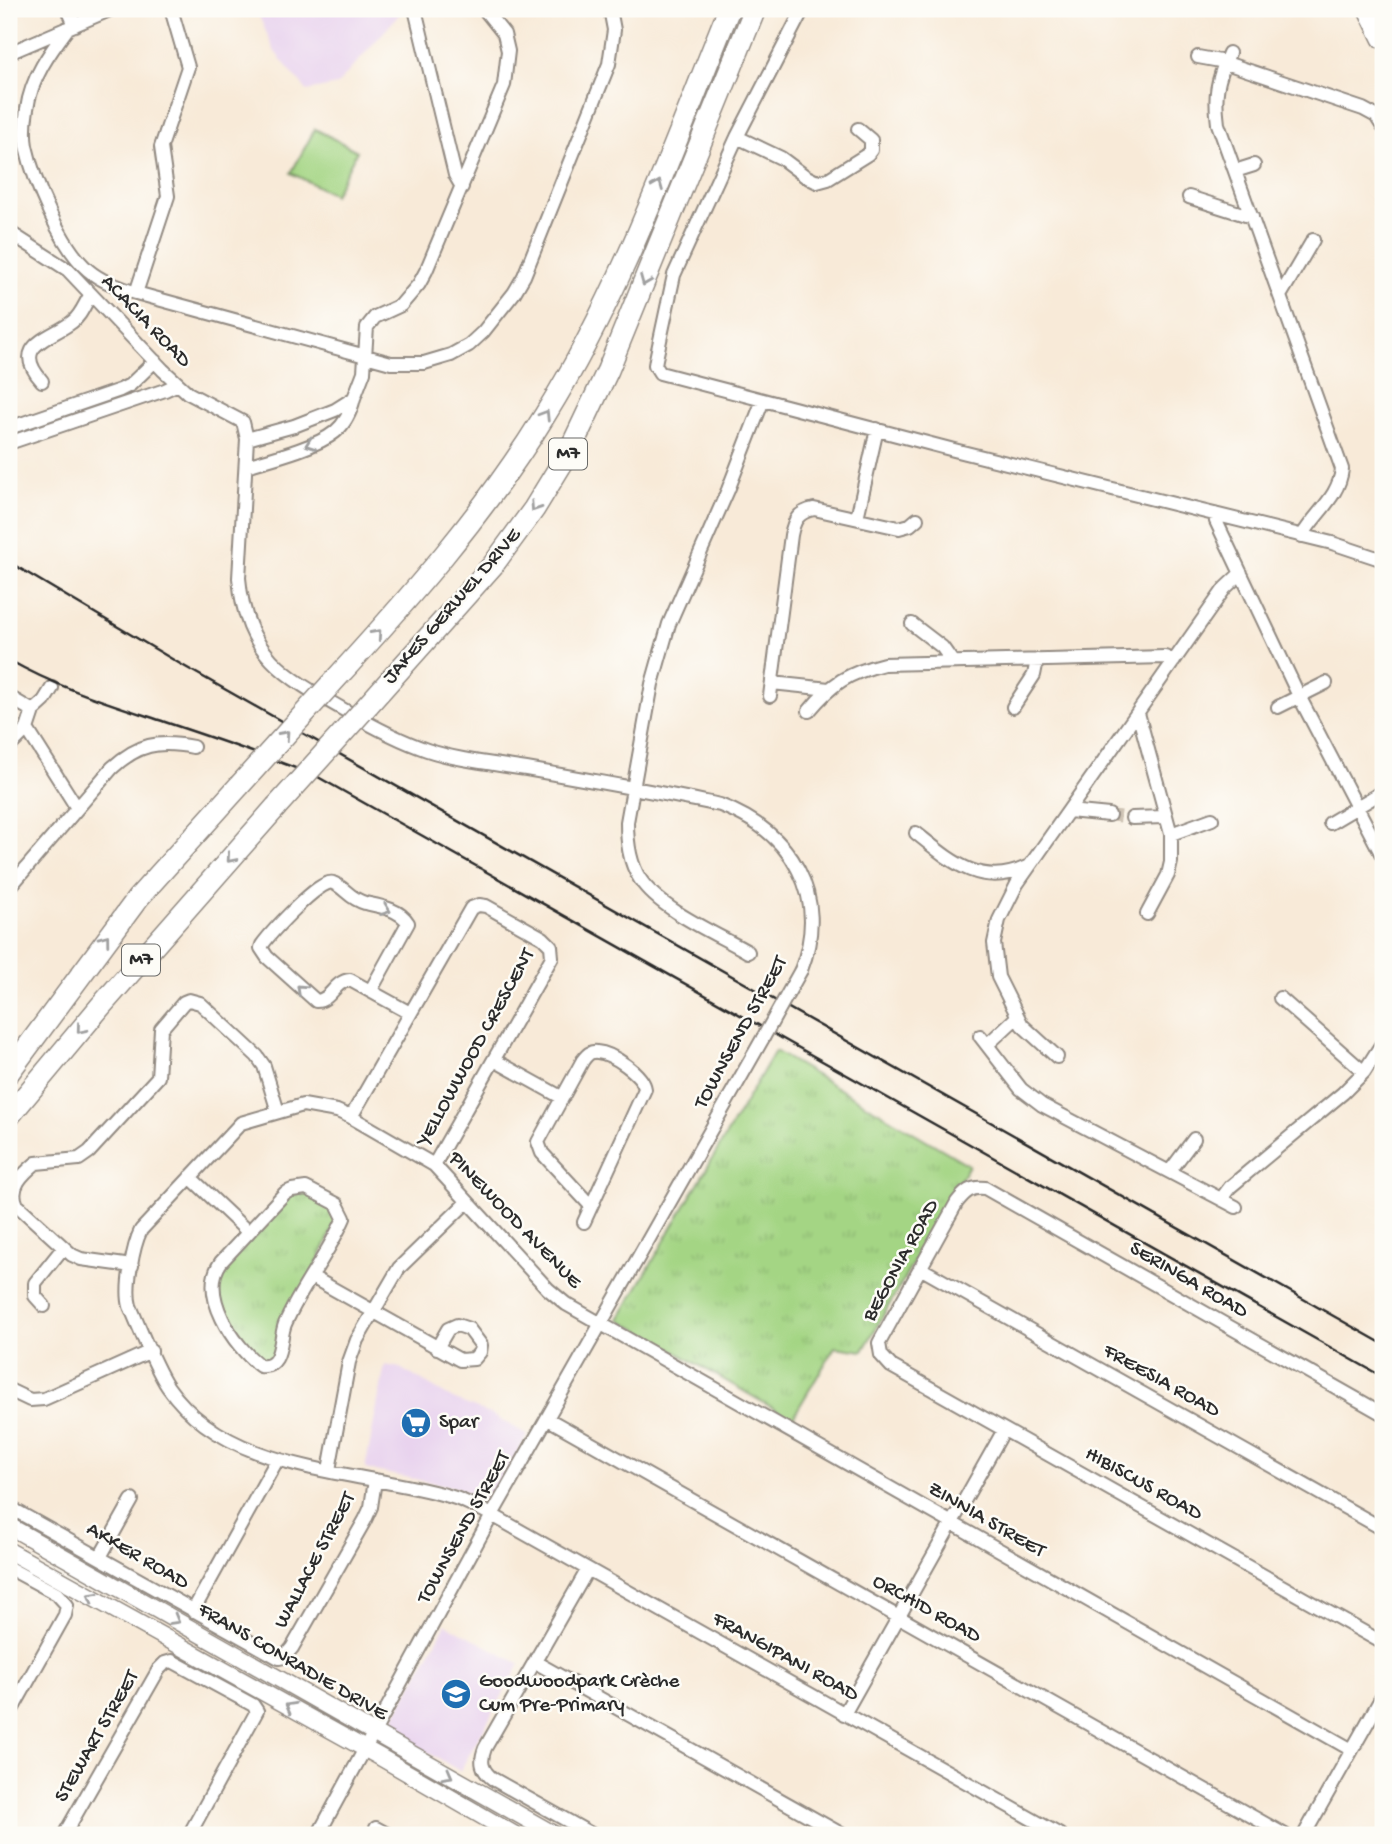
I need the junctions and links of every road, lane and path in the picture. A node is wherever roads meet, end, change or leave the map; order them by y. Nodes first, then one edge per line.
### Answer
1 (68, 9) edge
2 (112, 9) edge
3 (172, 9) edge
4 (415, 9) edge
5 (484, 9) edge
6 (610, 9) edge
7 (720, 9) edge
8 (729, 9) edge
9 (755, 9) edge
10 (769, 9) edge
11 (803, 9) edge
12 (1375, 10) edge
13 (71, 27) junction
14 (1383, 38) edge
15 (9, 53) edge
16 (1198, 57) dead end
17 (1227, 58) junction
18 (701, 78) junction
19 (1383, 127) edge
20 (858, 129) dead end
21 (737, 136) junction
22 (1254, 165) dead end
23 (1235, 171) junction
24 (462, 187) junction
25 (1189, 197) dead end
26 (1252, 217) junction
27 (671, 218) junction
28 (9, 232) edge
29 (1313, 240) dead end
30 (136, 293) junction
31 (91, 294) junction
32 (1280, 296) junction
33 (365, 357) junction
34 (155, 362) junction
35 (43, 381) dead end
36 (177, 384) junction
37 (354, 398) junction
38 (763, 400) junction
39 (9, 428) edge
40 (877, 429) junction
41 (247, 439) junction
42 (9, 443) edge
43 (246, 466) junction
44 (1215, 514) junction
45 (857, 518) junction
46 (917, 519) dead end
47 (1302, 536) junction
48 (1383, 560) edge
49 (1241, 573) junction
50 (912, 624) dead end
51 (1037, 660) junction
52 (953, 661) junction
53 (1174, 662) junction
54 (772, 683) junction
55 (1326, 683) dead end
56 (52, 688) dead end
57 (829, 689) junction
58 (770, 696) dead end
59 (1300, 696) junction
60 (9, 697) edge
61 (1013, 707) dead end
62 (1278, 707) dead end
63 (33, 711) junction
64 (809, 711) dead end
65 (1138, 713) junction
66 (27, 729) junction
67 (9, 747) edge
68 (193, 747) dead end
69 (634, 788) junction
70 (1379, 794) dead end
71 (1357, 807) junction
72 (77, 808) junction
73 (1069, 811) junction
74 (1109, 816) tunnel mouth
75 (1165, 817) junction
76 (1132, 818) tunnel mouth
77 (1212, 819) dead end
78 (1330, 823) dead end
79 (916, 833) dead end
80 (1171, 834) junction
81 (1383, 857) edge
82 (1030, 866) junction
83 (9, 888) edge
84 (1147, 914) dead end
85 (748, 952) dead end
86 (370, 990) junction
87 (1280, 998) dead end
88 (410, 1013) junction
89 (1017, 1017) junction
90 (1383, 1042) edge
91 (1057, 1057) dead end
92 (494, 1060) junction
93 (9, 1072) edge
94 (1364, 1072) junction
95 (561, 1097) junction
96 (278, 1112) junction
97 (9, 1116) edge
98 (351, 1117) junction
99 (1194, 1139) dead end
100 (434, 1166) junction
101 (1170, 1171) junction
102 (190, 1177) junction
103 (973, 1188) joint
104 (1221, 1199) junction
105 (467, 1202) junction
106 (590, 1205) junction
107 (1236, 1207) dead end
108 (584, 1222) dead end
109 (248, 1232) junction
110 (63, 1248) junction
111 (132, 1266) junction
112 (920, 1268) junction
113 (312, 1277) junction
114 (44, 1306) dead end
115 (373, 1312) junction
116 (601, 1324) junction
117 (437, 1348) dead end
118 (151, 1351) junction
119 (884, 1360) joint
120 (9, 1390) edge
121 (1383, 1414) edge
122 (548, 1419) junction
123 (1004, 1430) junction
124 (277, 1460) junction
125 (329, 1470) junction
126 (375, 1480) junction
127 (132, 1500) dead end
128 (9, 1507) edge
129 (492, 1515) junction
130 (951, 1524) junction
131 (9, 1526) edge
132 (1383, 1529) edge
133 (9, 1551) edge
134 (100, 1557) junction
135 (9, 1568) edge
136 (588, 1569) junction
137 (192, 1611) junction
138 (899, 1617) junction
139 (1383, 1643) edge
140 (284, 1657) joint
141 (535, 1662) junction
142 (1383, 1695) edge
143 (844, 1714) junction
144 (9, 1715) edge
145 (373, 1733) junction
146 (365, 1749) junction
147 (1352, 1749) junction
148 (376, 1828) dead end
149 (64, 1835) edge
150 (189, 1835) edge
151 (318, 1835) edge
152 (389, 1835) edge
153 (516, 1835) edge
154 (555, 1835) edge
155 (593, 1835) edge
156 (843, 1835) edge
157 (1060, 1835) edge
158 (1285, 1835) edge
159 (1304, 1835) edge

1 - 13 street
2 - 13 street
3 - 30 street
4 - 24 street
5 - 24 street
6 - 33 street
7 - 18 highway
8 - 18 highway, JAKES GERWEL DRIVE / M7
9 - 27 highway, JAKES GERWEL DRIVE / M7
10 - 27 highway
11 - 21 street
12 - 14 highway
13 - 15 street
13 - 30 street
16 - 17 street
17 - 19 street
17 - 23 street
93 -> 18 highway, JAKES GERWEL DRIVE / M7, bridge
20 - 21 street
21 - 38 street
22 - 23 street
23 - 26 street
24 - 33 street
25 - 26 street
26 - 32 street
27 -> 97 highway, JAKES GERWEL DRIVE / M7, bridge
28 - 31 street, ACACIA ROAD
29 - 32 street
30 - 33 street
31 - 34 street, ACACIA ROAD
31 - 35 street
32 - 47 street
33 - 37 street
34 - 36 street, ACACIA ROAD
34 - 39 street
36 - 41 street, ACACIA ROAD
36 - 42 street
37 - 41 street
37 -> 43 street
38 - 40 street
38 - 69 street
40 - 44 street
40 - 45 street
41 - 43 street, TOWNSEND STREET
43 - 69 street, TOWNSEND STREET
44 - 47 street
44 - 49 street
45 - 46 street
45 - 54 street
47 - 48 street
49 - 53 street
49 - 59 street
50 - 52 street
51 - 52 street
51 - 53 street
51 - 61 street
52 - 57 street
53 - 65 street
54 - 57 street
54 - 58 street
55 - 59 street
56 - 63 street
57 - 64 street
59 - 62 street
59 - 71 street
60 - 63 street
63 - 66 street
65 - 73 street
65 - 75 street
66 - 67 street
66 - 72 street
68 - 72 street
69 - 85 street
69 - 116 street, TOWNSEND STREET, bridge
70 - 71 street
71 - 78 street
71 - 81 street
72 - 83 street
73 - 74 street
73 - 82 street
75 - 76 street
75 - 80 street
77 - 80 street
79 - 82 street
80 - 84 street
82 - 89 street
86 -> 86 street
86 - 88 street
87 - 94 street
88 - 92 street, YELLOWWOOD CRESCENT
88 - 98 street, YELLOWWOOD CRESCENT
89 - 91 street
89 - 101 street
90 - 94 street
92 - 95 street
92 - 100 street, YELLOWWOOD CRESCENT
94 - 104 street
95 - 106 street
95 - 106 street
96 - 98 street, PINEWOOD AVENUE
96 - 102 street, PINEWOOD AVENUE
96 - 110 street
98 - 100 street, PINEWOOD AVENUE
99 - 101 street
100 - 105 street, PINEWOOD AVENUE
101 - 104 street
102 - 109 street
102 - 111 street, PINEWOOD AVENUE
103 - 112 street, BEGONIA ROAD
103 - 121 street, SERINGA ROAD
104 - 107 street
105 - 115 street
105 - 116 street, PINEWOOD AVENUE
106 - 108 street
109 - 113 street
109 - 113 street
110 - 111 street
110 - 114 street
111 - 118 street, PINEWOOD AVENUE
112 - 119 street, BEGONIA ROAD
112 - 132 street, FREESIA ROAD
113 - 115 street
115 - 117 street
115 - 125 street
116 - 122 street, TOWNSEND STREET
116 - 130 street, ZINNIA STREET
118 - 120 street
118 - 124 street, PINEWOOD AVENUE
119 - 123 street, HIBISCUS ROAD
122 - 129 street, TOWNSEND STREET
122 - 138 street, ORCHID ROAD
123 - 130 street
123 - 139 street, HIBISCUS ROAD
124 - 125 street, PINEWOOD AVENUE
124 - 137 street
125 - 126 street, PINEWOOD AVENUE
126 - 129 street, PINEWOOD AVENUE
126 - 140 street, WALLACE STREET
127 - 134 street
128 - 134 street, AKKER ROAD
129 - 136 street, FRANGIPANI ROAD
129 - 145 street, TOWNSEND STREET
130 - 138 street
130 - 147 street, ZINNIA STREET
131 -> 145 main road, FRANS CONRADIE DRIVE
146 -> 133 main road, FRANS CONRADIE DRIVE
134 - 137 street, AKKER ROAD
135 - 144 street
136 - 141 street
136 - 143 street, FRANGIPANI ROAD
137 - 140 street, AKKER ROAD
138 - 143 street
138 - 158 street, ORCHID ROAD
141 - 155 street
141 - 156 street
142 - 147 street
143 - 157 street, FRANGIPANI ROAD
145 - 146 street, TOWNSEND STREET
145 -> 154 main road, FRANS CONRADIE DRIVE
146 - 151 street, TOWNSEND STREET
146 - 153 main road, FRANS CONRADIE DRIVE
147 - 159 street
148 - 152 street
149 - 150 street, STEWART STREET

